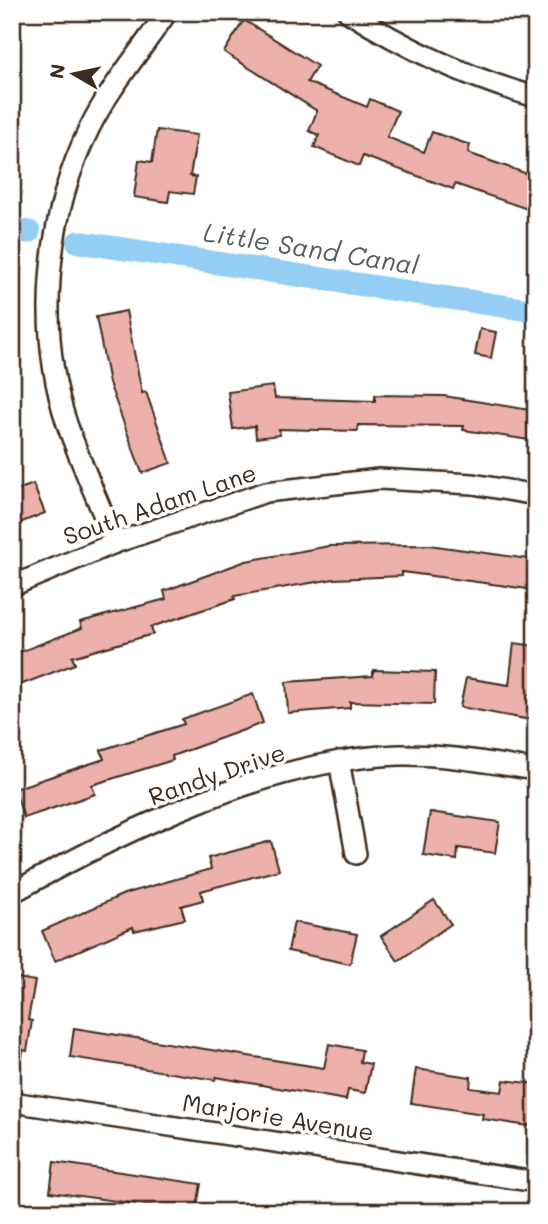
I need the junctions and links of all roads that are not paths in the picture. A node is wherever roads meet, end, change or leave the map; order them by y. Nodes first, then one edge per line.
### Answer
1 (167, 12) edge
2 (348, 12) edge
3 (536, 97) edge
4 (536, 495) edge
5 (115, 542) junction
6 (12, 586) edge
7 (339, 761) junction
8 (536, 770) edge
9 (356, 854) dead end
10 (12, 893) edge
11 (12, 1102) edge
12 (536, 1182) edge

1 - 5 street
2 - 3 street
4 - 5 street, South Adam Lane
5 - 6 street, South Adam Lane
7 - 8 street, Randy Drive
7 - 9 street
7 - 10 street, Randy Drive
11 - 12 street, Marjorie Avenue

